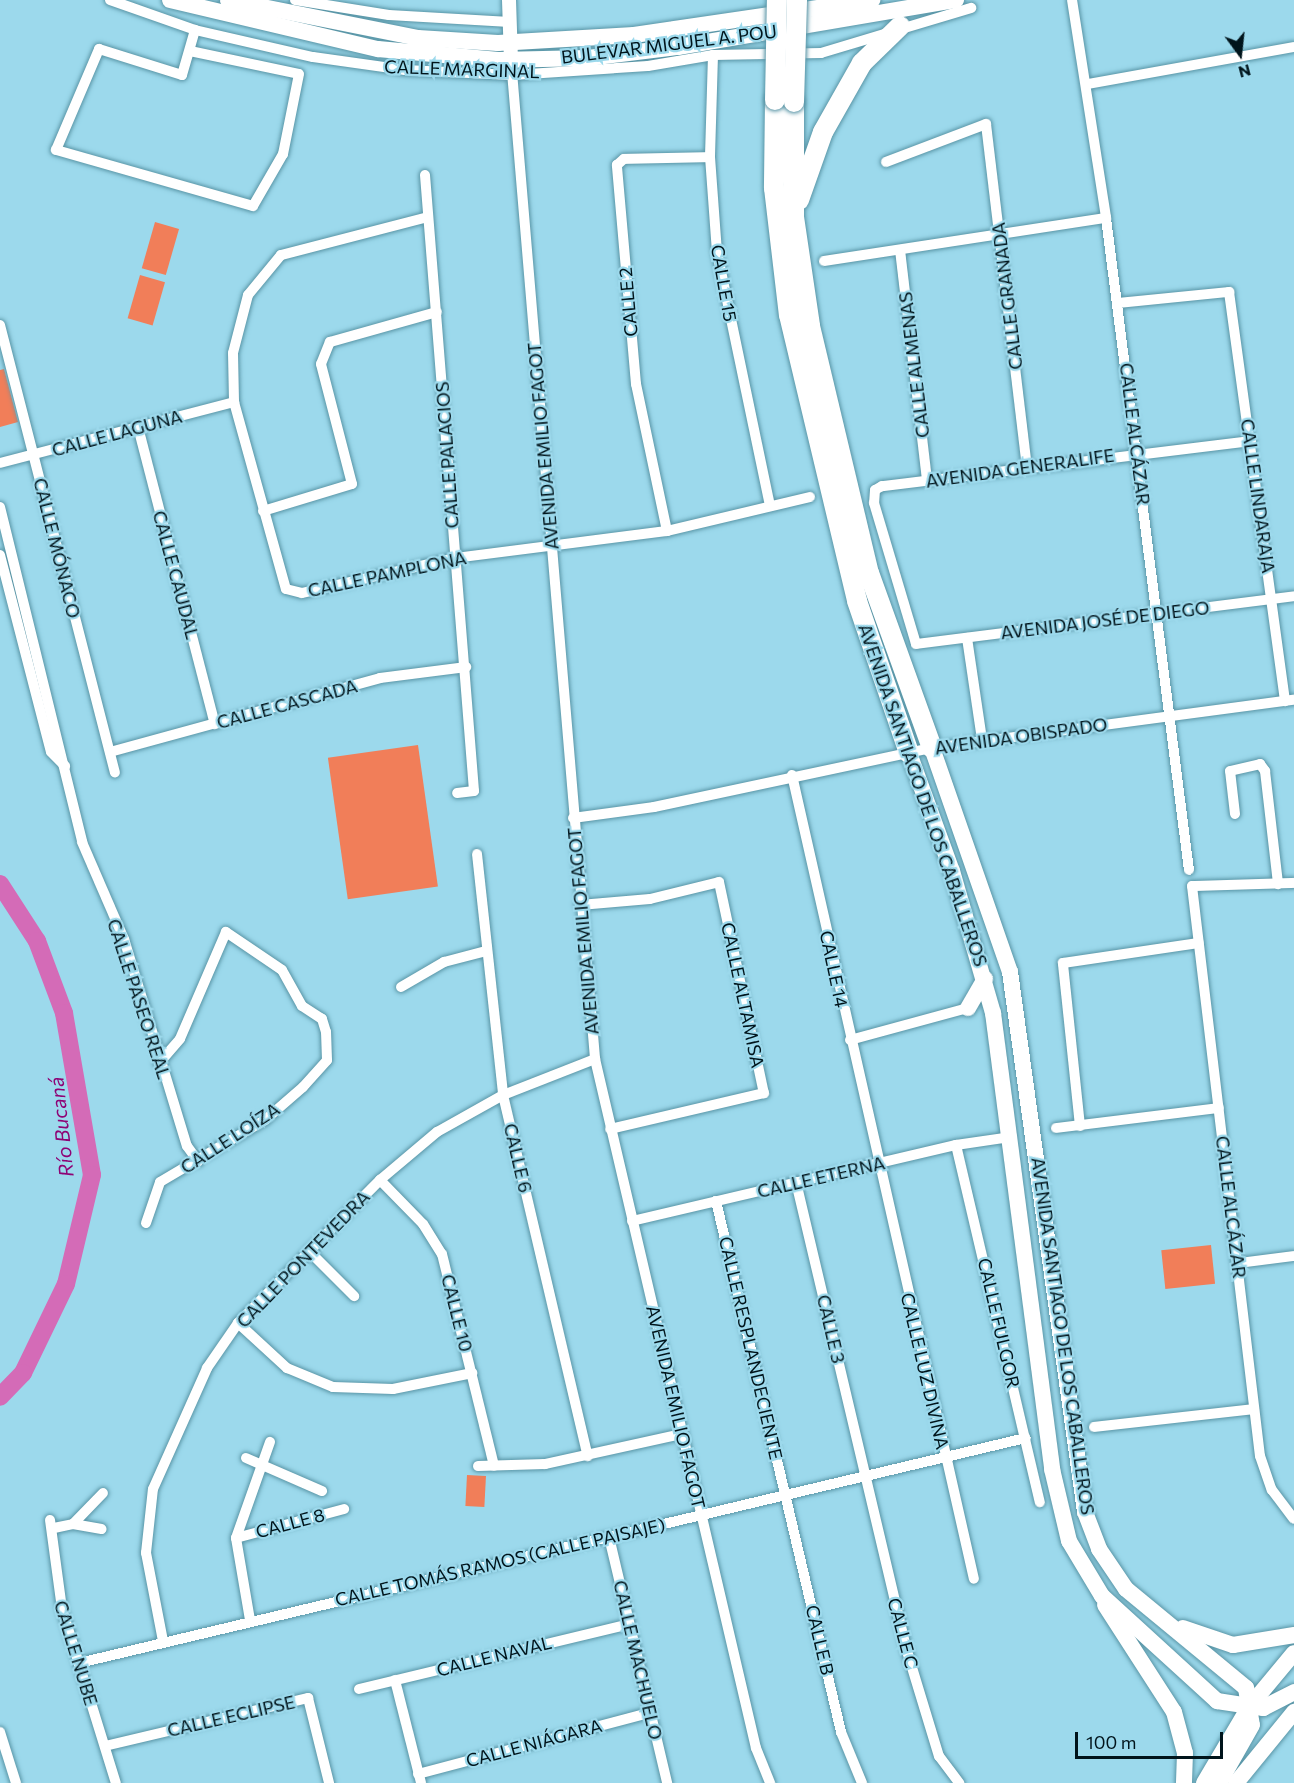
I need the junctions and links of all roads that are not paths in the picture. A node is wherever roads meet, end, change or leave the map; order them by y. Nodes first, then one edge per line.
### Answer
1 (110, 0) edge
2 (170, 0) edge
3 (228, 0) edge
4 (295, 0) edge
5 (509, 0) edge
6 (777, 0) edge
7 (798, 0) edge
8 (872, 0) edge
9 (1072, 0) edge
10 (964, 4) edge
11 (510, 22) junction
12 (900, 26) junction
13 (195, 30) junction
14 (510, 43) junction
15 (1294, 46) edge
16 (190, 51) junction
17 (713, 55) junction
18 (512, 67) junction
19 (1088, 84) junction
20 (784, 101) junction
21 (710, 157) junction
22 (886, 162) dead end
23 (425, 175) dead end
24 (428, 217) junction
25 (794, 217) junction
26 (1106, 218) junction
27 (1000, 235) junction
28 (900, 250) junction
29 (824, 261) dead end
30 (1118, 303) junction
31 (437, 312) junction
32 (0, 325) edge
33 (234, 402) junction
34 (138, 427) junction
35 (1251, 441) junction
36 (1137, 452) junction
37 (34, 456) junction
38 (0, 463) edge
39 (1027, 468) junction
40 (927, 480) junction
41 (810, 497) dead end
42 (0, 507) edge
43 (770, 507) junction
44 (263, 511) junction
45 (667, 531) junction
46 (551, 547) junction
47 (0, 555) edge
48 (455, 558) junction
49 (1294, 596) edge
50 (1272, 599) junction
51 (13, 604) junction
52 (0, 607) edge
53 (1159, 611) junction
54 (967, 638) junction
55 (916, 644) joint
56 (466, 667) junction
57 (1290, 700) edge
58 (1172, 714) junction
59 (215, 723) junction
60 (982, 741) junction
61 (932, 748) junction
62 (110, 752) junction
63 (909, 753) junction
64 (65, 767) junction
65 (116, 772) dead end
66 (792, 775) junction
67 (457, 793) dead end
68 (1235, 814) dead end
69 (573, 818) junction
70 (477, 854) dead end
71 (1190, 870) dead end
72 (1278, 884) junction
73 (1294, 884) edge
74 (580, 905) junction
75 (1199, 943) junction
76 (486, 951) junction
77 (985, 978) junction
78 (401, 987) dead end
79 (968, 1008) junction
80 (993, 1013) junction
81 (849, 1040) junction
82 (595, 1059) junction
83 (159, 1064) junction
84 (503, 1095) junction
85 (1219, 1108) junction
86 (1080, 1126) junction
87 (1056, 1128) dead end
88 (610, 1130) junction
89 (1011, 1137) junction
90 (956, 1145) junction
91 (198, 1161) junction
92 (876, 1164) junction
93 (380, 1180) junction
94 (796, 1182) junction
95 (716, 1201) junction
96 (632, 1221) junction
97 (146, 1223) dead end
98 (309, 1251) junction
99 (1294, 1256) edge
100 (1239, 1263) junction
101 (354, 1296) dead end
102 (238, 1323) junction
103 (472, 1373) junction
104 (1254, 1409) junction
105 (1094, 1427) dead end
106 (682, 1434) junction
107 (1026, 1438) junction
108 (270, 1442) dead end
109 (588, 1456) junction
110 (945, 1457) junction
111 (246, 1458) dead end
112 (260, 1465) junction
113 (478, 1466) dead end
114 (494, 1466) junction
115 (865, 1476) junction
116 (322, 1491) dead end
117 (104, 1493) dead end
118 (785, 1495) junction
119 (1040, 1502) dead end
120 (344, 1509) dead end
121 (701, 1515) junction
122 (1294, 1519) edge
123 (73, 1524) junction
124 (102, 1529) dead end
125 (609, 1537) junction
126 (236, 1538) junction
127 (974, 1579) dead end
128 (1102, 1596) junction
129 (1156, 1618) junction
130 (250, 1620) junction
131 (630, 1624) junction
132 (1294, 1635) edge
133 (163, 1641) junction
134 (1294, 1653) edge
135 (80, 1663) junction
136 (395, 1680) junction
137 (359, 1689) dead end
138 (1294, 1692) edge
139 (1249, 1707) junction
140 (1294, 1712) edge
141 (649, 1713) junction
142 (0, 1732) edge
143 (105, 1746) junction
144 (419, 1778) edge
145 (16, 1783) edge
146 (116, 1783) edge
147 (329, 1783) edge
148 (667, 1783) edge
149 (770, 1783) edge
150 (862, 1783) edge
151 (959, 1783) edge
152 (1184, 1783) edge
153 (1204, 1783) edge
154 (1219, 1783) edge
155 (1236, 1783) edge

1 - 13 street, CALLE MARGINAL
2 - 18 main road, BULEVAR MIGUEL A. POU
3 - 14 main road, BULEVAR MIGUEL A. POU
4 - 11 street
5 - 11 street
6 - 20 highway, AVENIDA SANTIAGO DE LOS CABALLEROS, bridge
7 - 20 highway, AVENIDA SANTIAGO DE LOS CABALLEROS, bridge
8 - 14 main road, BULEVAR MIGUEL A. POU
9 - 19 street, CALLE ALCÁZAR
10 - 12 street, CALLE MARGINAL
10 - 18 main road, BULEVAR MIGUEL A. POU
11 - 14 street
12 - 17 street, CALLE MARGINAL
12 - 25 highway
13 - 16 street
13 - 18 street, CALLE MARGINAL
14 - 18 street
15 - 19 street
16 - 16 street
17 - 18 street, CALLE MARGINAL
17 - 21 street, CALLE 15
18 - 46 street, AVENIDA EMILIO FAGOT
19 - 26 street, CALLE ALCÁZAR
20 - 25 highway, AVENIDA SANTIAGO DE LOS CABALLEROS
20 - 63 highway, AVENIDA SANTIAGO DE LOS CABALLEROS
21 - 43 street, CALLE 15
21 - 45 street, CALLE 2
22 - 27 street, CALLE GRANADA
23 - 24 street, CALLE PALACIOS
24 - 31 street, CALLE PALACIOS
24 - 33 street, CALLE PAMPLONA
25 - 61 highway, AVENIDA SANTIAGO DE LOS CABALLEROS
26 - 27 street
26 - 30 street, CALLE ALCÁZAR
27 - 28 street
27 - 39 street, CALLE GRANADA
28 - 29 street
28 - 40 street, CALLE ALMENAS
30 - 35 street, CALLE LINDARAJA
30 - 36 street, CALLE ALCÁZAR
31 - 44 street
31 - 48 street, CALLE PALACIOS
32 - 37 street, CALLE MÓNACO
33 - 34 street, CALLE LAGUNA
33 - 44 street, CALLE PAMPLONA
34 - 37 street, CALLE LAGUNA
34 - 59 street, CALLE CAUDAL
35 - 36 street, AVENIDA GENERALIFE
35 - 50 street, CALLE LINDARAJA
36 - 39 street, AVENIDA GENERALIFE
36 - 53 street, CALLE ALCÁZAR
37 - 38 street, CALLE LAGUNA
37 - 62 street, CALLE MÓNACO
39 - 40 street, AVENIDA GENERALIFE
40 - 55 street, AVENIDA GENERALIFE
41 - 43 street, CALLE PAMPLONA
42 - 64 street, CALLE PASEO REAL
43 - 45 street, CALLE PAMPLONA
44 - 48 street, CALLE PAMPLONA
45 - 46 street, CALLE PAMPLONA
46 - 48 street, CALLE PAMPLONA
46 - 69 street, AVENIDA EMILIO FAGOT
47 - 51 street, CALLE PASEO REAL
48 - 56 street, CALLE PALACIOS
49 - 50 street, AVENIDA JOSÉ DE DIEGO
50 - 53 street, AVENIDA JOSÉ DE DIEGO
50 - 57 street, CALLE LINDARAJA
51 - 52 street
51 - 64 street, CALLE PASEO REAL
53 - 54 street, AVENIDA JOSÉ DE DIEGO
53 - 58 street, CALLE ALCÁZAR
54 - 55 street, AVENIDA JOSÉ DE DIEGO
54 - 60 street
56 - 59 street, CALLE CASCADA
56 - 67 street, CALLE PALACIOS
57 - 58 street, AVENIDA OBISPADO
58 - 60 street, AVENIDA OBISPADO
58 - 71 street, CALLE ALCÁZAR
59 - 62 street, CALLE CASCADA
60 - 61 street, AVENIDA OBISPADO
61 - 63 street, AVENIDA OBISPADO
61 - 129 main road, AVENIDA SANTIAGO DE LOS CABALLEROS
62 - 65 street, CALLE MÓNACO
63 - 66 street, AVENIDA OBISPADO
63 - 77 main road, AVENIDA SANTIAGO DE LOS CABALLEROS
64 - 83 street, CALLE PASEO REAL
66 - 69 street, AVENIDA OBISPADO
66 - 81 street, CALLE 14
68 - 72 street
69 - 74 street, AVENIDA EMILIO FAGOT
70 - 76 street, CALLE 6
72 - 73 street
72 - 75 street, CALLE ALCÁZAR
74 - 82 street, AVENIDA EMILIO FAGOT
74 - 88 street, CALLE ALTAMISA
75 - 85 street, CALLE ALCÁZAR
75 - 86 street
76 - 78 street
76 - 84 street, CALLE 6
77 - 79 main road
77 - 80 main road, AVENIDA SANTIAGO DE LOS CABALLEROS
79 - 80 main road
79 - 81 street
80 - 89 main road, AVENIDA SANTIAGO DE LOS CABALLEROS
81 - 92 street, CALLE 14
82 - 84 street, CALLE PONTEVEDRA
82 - 88 street, AVENIDA EMILIO FAGOT
83 - 91 street, CALLE PASEO REAL
83 - 91 street, CALLE LOÍZA
84 - 93 street, CALLE PONTEVEDRA
84 - 109 street, CALLE 6
85 - 86 street
85 - 100 street, CALLE ALCÁZAR
86 - 87 street
88 - 96 street, AVENIDA EMILIO FAGOT
89 - 90 street, CALLE ETERNA
89 - 128 main road, AVENIDA SANTIAGO DE LOS CABALLEROS
90 - 92 street, CALLE ETERNA
90 - 107 street, CALLE FULGOR
91 - 97 street, CALLE LOÍZA
92 - 94 street, CALLE ETERNA
92 - 110 street, CALLE LUZ DIVINA
93 - 98 street, CALLE PONTEVEDRA
93 - 103 street, CALLE 10
94 - 95 street, CALLE ETERNA
94 - 115 street, CALLE 3
95 - 96 street, CALLE ETERNA
95 - 118 street, CALLE RESPLANDECIENTE
96 - 106 street, AVENIDA EMILIO FAGOT
98 - 101 street
98 - 102 street, CALLE PONTEVEDRA
99 - 100 street
100 - 104 street, CALLE ALCÁZAR
102 - 103 street
102 - 133 street, CALLE PONTEVEDRA
103 - 114 street, CALLE 10
104 - 105 street
104 - 122 street, CALLE ALCÁZAR
106 - 109 street
106 - 121 street, AVENIDA EMILIO FAGOT
107 - 110 street, CALLE TOMÁS RAMOS (CALLE PAISAJE)
107 - 119 street, CALLE FULGOR
108 - 112 street
109 - 114 street
110 - 115 street, CALLE TOMÁS RAMOS (CALLE PAISAJE)
110 - 127 street, CALLE LUZ DIVINA
111 - 112 street
112 - 116 street
112 - 126 street
113 - 114 street
115 - 118 street, CALLE TOMÁS RAMOS (CALLE PAISAJE)
115 - 151 street, CALLE C
117 - 123 street
118 - 121 street, CALLE TOMÁS RAMOS (CALLE PAISAJE)
118 - 150 street, CALLE B
120 - 126 street, CALLE 8
121 - 125 street, CALLE TOMÁS RAMOS (CALLE PAISAJE)
121 - 149 street, AVENIDA EMILIO FAGOT
123 - 124 street
123 - 135 street, CALLE NUBE
125 - 130 street, CALLE TOMÁS RAMOS (CALLE PAISAJE)
125 - 131 street, CALLE MACHUELO
126 - 130 street
128 - 139 main road, AVENIDA SANTIAGO DE LOS CABALLEROS
128 - 152 main road
129 - 132 main road
129 - 139 main road, AVENIDA SANTIAGO DE LOS CABALLEROS
130 - 133 street, CALLE TOMÁS RAMOS (CALLE PAISAJE)
131 - 136 street, CALLE NAVAL
131 - 141 street, CALLE MACHUELO
133 - 135 street, CALLE TOMÁS RAMOS (CALLE PAISAJE)
134 - 139 main road
135 - 143 street, CALLE NUBE
136 - 137 street, CALLE NAVAL
136 - 144 street
138 - 139 main road
139 - 153 main road
139 - 154 main road
140 - 155 main road
141 - 144 street, CALLE NIÁGARA
141 - 148 street, CALLE MACHUELO
142 - 145 street
143 - 146 street, CALLE NUBE
143 - 147 street, CALLE ECLIPSE

